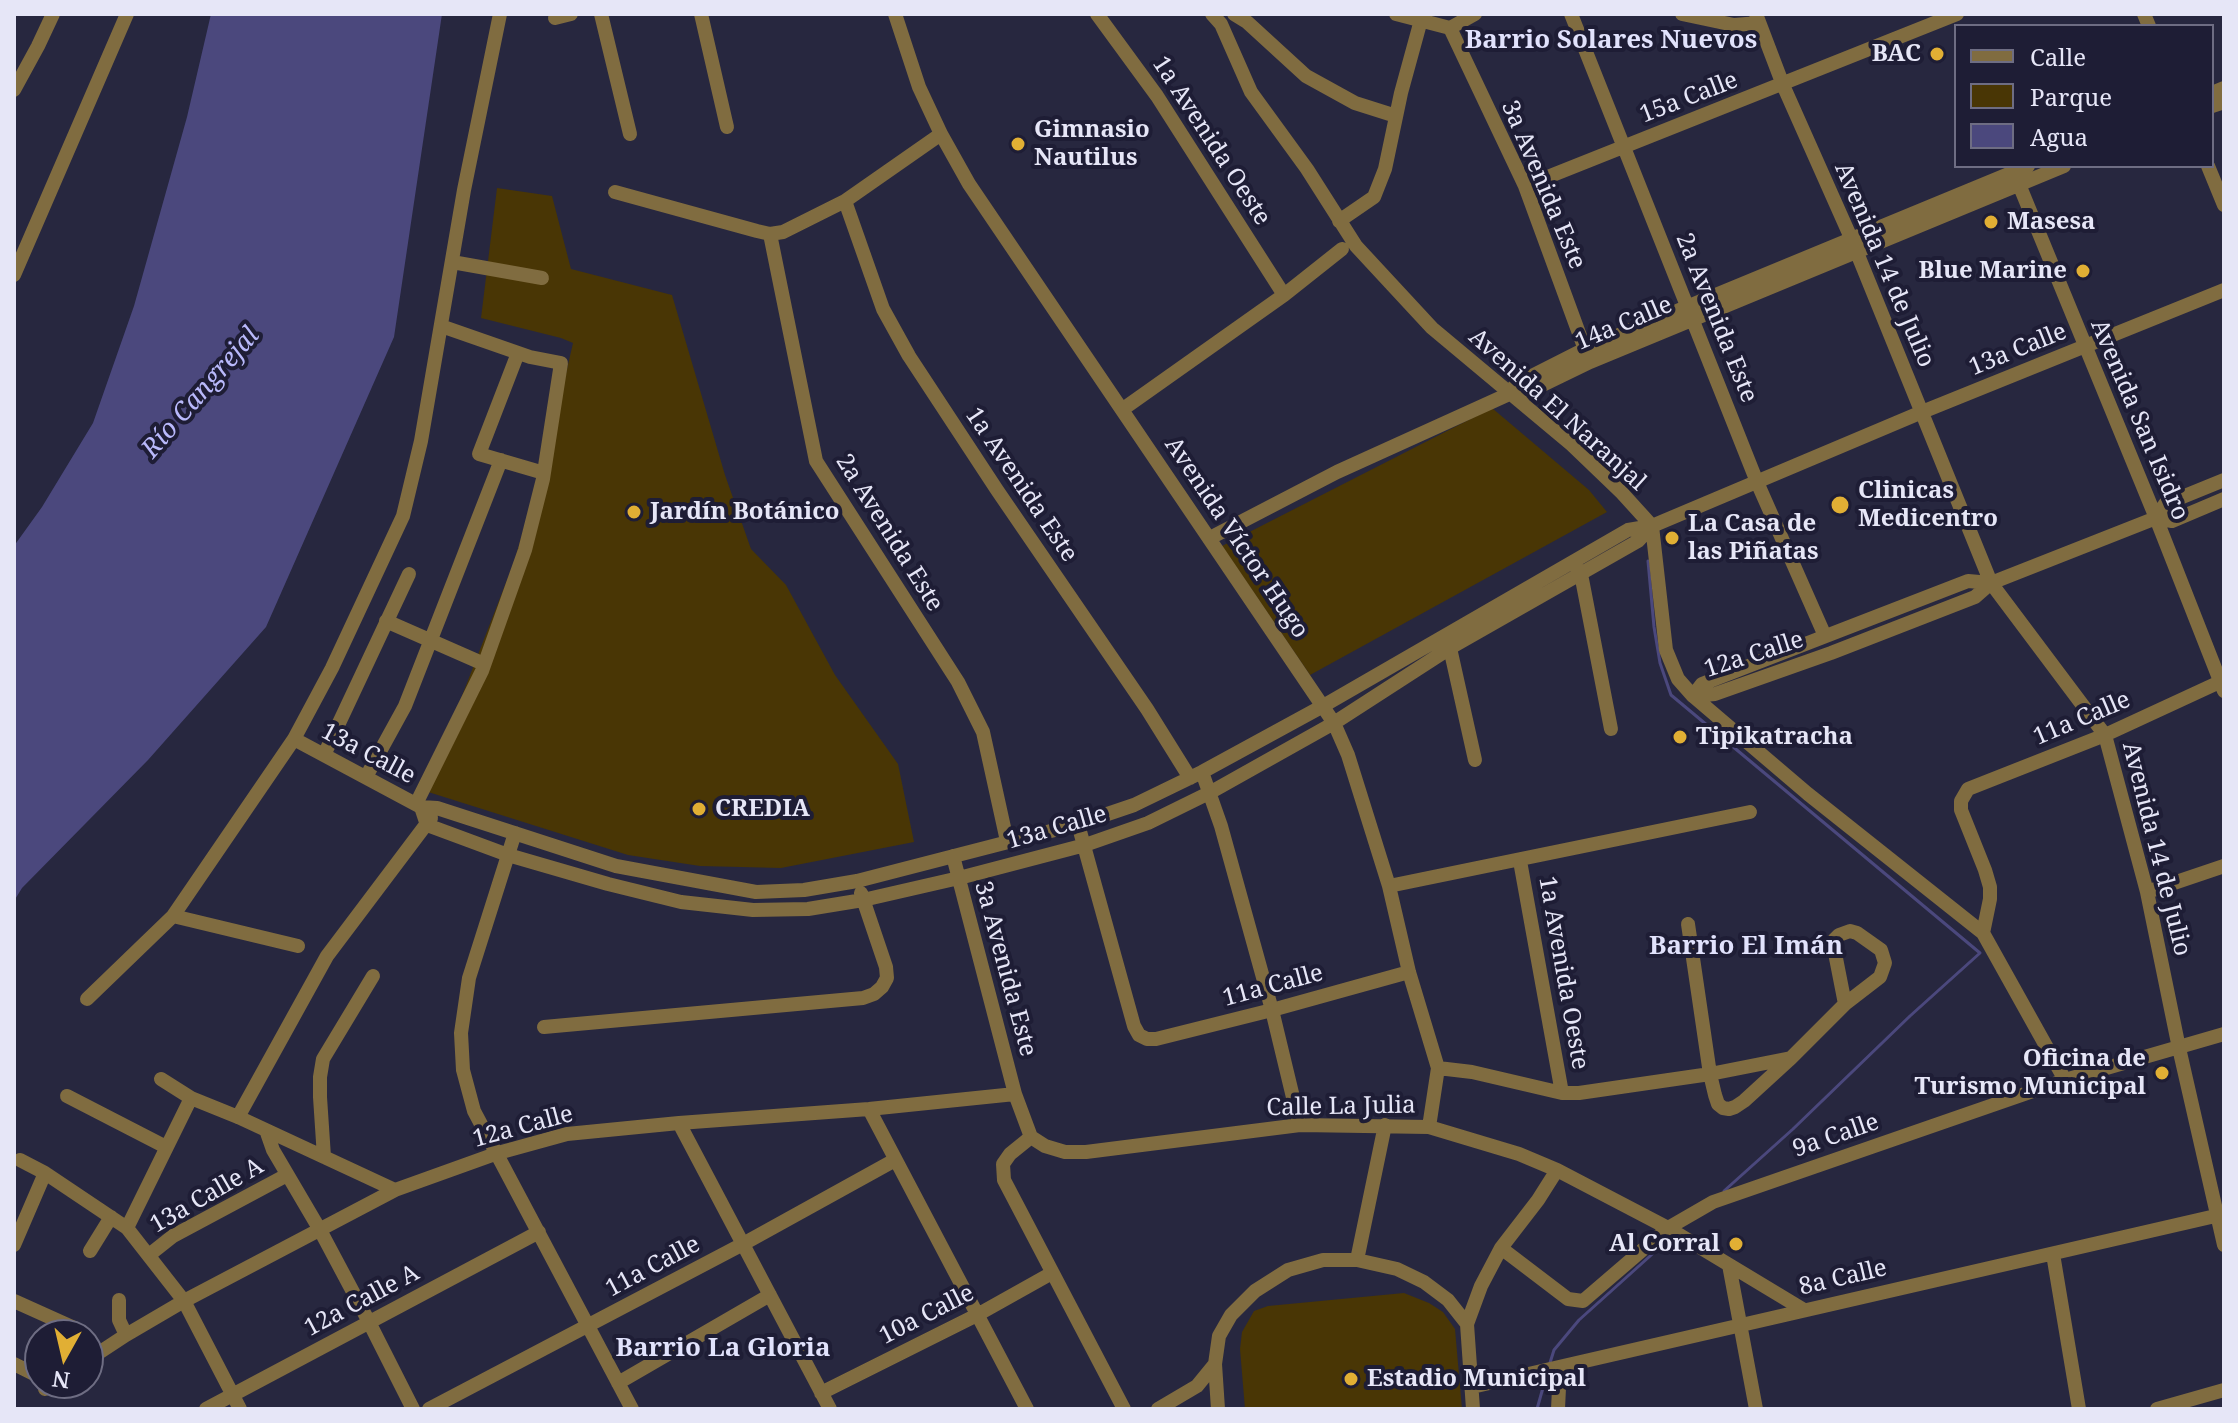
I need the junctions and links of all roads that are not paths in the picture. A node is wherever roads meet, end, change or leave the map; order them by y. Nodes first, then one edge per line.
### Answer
1 (53, 14) edge
2 (127, 14) edge
3 (500, 14) edge
4 (571, 14) edge
5 (601, 14) edge
6 (701, 14) edge
7 (895, 14) edge
8 (1097, 14) edge
9 (1212, 14) edge
10 (1234, 14) edge
11 (1396, 14) edge
12 (1475, 14) edge
13 (1571, 14) edge
14 (1682, 14) edge
15 (1951, 15) edge
16 (555, 18) dead end
17 (1758, 18) edge
18 (1421, 20) junction
19 (1450, 28) junction
20 (19, 70) edge
21 (1783, 85) junction
22 (14, 90) edge
23 (1396, 116) junction
24 (727, 127) dead end
25 (630, 134) dead end
26 (941, 134) junction
27 (1622, 147) junction
28 (2052, 168) edge
29 (2209, 168) edge
30 (2014, 174) edge
31 (1525, 186) junction
32 (615, 192) dead end
33 (845, 201) junction
34 (2224, 205) edge
35 (1339, 221) junction
36 (770, 234) junction
37 (1853, 245) junction
38 (1342, 249) dead end
39 (18, 255) edge
40 (452, 262) junction
41 (14, 275) edge
42 (542, 278) dead end
43 (2224, 290) edge
44 (1284, 295) junction
45 (1691, 313) junction
46 (441, 326) junction
47 (2084, 346) junction
48 (518, 353) junction
49 (1588, 355) junction
50 (1509, 394) junction
51 (1123, 409) junction
52 (1922, 412) junction
53 (501, 460) junction
54 (544, 473) junction
55 (2224, 480) edge
56 (1757, 482) junction
57 (2224, 499) edge
58 (2156, 518) junction
59 (1652, 526) junction
60 (1210, 538) junction
61 (1577, 568) junction
62 (409, 574) dead end
63 (1991, 583) junction
64 (386, 621) junction
65 (1825, 636) junction
66 (431, 640) junction
67 (1447, 641) junction
68 (484, 664) junction
69 (2223, 684) edge
70 (1693, 696) junction
71 (1323, 706) junction
72 (1334, 723) junction
73 (1611, 729) dead end
74 (2105, 735) junction
75 (294, 739) junction
76 (324, 755) junction
77 (1475, 760) dead end
78 (1196, 775) junction
79 (366, 777) junction
80 (1211, 792) junction
81 (418, 806) junction
82 (437, 808) junction
83 (1750, 812) dead end
84 (1078, 824) junction
85 (427, 825) junction
86 (515, 833) junction
87 (1007, 841) junction
88 (1085, 845) junction
89 (508, 855) junction
90 (953, 856) junction
91 (1520, 861) junction
92 (2224, 866) edge
93 (959, 878) junction
94 (685, 880) junction
95 (857, 881) junction
96 (1389, 886) junction
97 (2147, 892) junction
98 (863, 900) junction
99 (681, 902) junction
100 (173, 916) junction
101 (1688, 924) dead end
102 (1983, 933) junction
103 (298, 946) dead end
104 (1409, 972) junction
105 (373, 976) dead end
106 (87, 999) dead end
107 (1845, 1004) junction
108 (1272, 1010) junction
109 (544, 1027) dead end
110 (2224, 1034) edge
111 (2179, 1048) junction
112 (1791, 1058) junction
113 (1438, 1068) junction
114 (1710, 1074) junction
115 (161, 1079) dead end
116 (2065, 1080) junction
117 (1562, 1093) junction
118 (1015, 1094) junction
119 (67, 1096) dead end
120 (191, 1098) junction
121 (869, 1109) junction
122 (238, 1117) junction
123 (1298, 1118) dead end
124 (679, 1123) junction
125 (1385, 1125) junction
126 (1429, 1127) junction
127 (266, 1130) junction
128 (1031, 1137) junction
129 (166, 1147) junction
130 (498, 1153) junction
131 (324, 1157) junction
132 (20, 1160) dead end
133 (895, 1160) junction
134 (1557, 1170) junction
135 (45, 1173) junction
136 (287, 1175) junction
137 (395, 1190) junction
138 (2220, 1215) edge
139 (111, 1217) junction
140 (127, 1228) junction
141 (1668, 1228) junction
142 (320, 1230) junction
143 (539, 1232) junction
144 (743, 1244) junction
145 (14, 1245) edge
146 (2224, 1245) edge
147 (1501, 1248) junction
148 (90, 1251) dead end
149 (2053, 1254) junction
150 (149, 1255) junction
151 (1357, 1260) junction
152 (1729, 1265) junction
153 (1052, 1273) junction
154 (770, 1295) junction
155 (119, 1300) dead end
156 (14, 1301) edge
157 (184, 1301) junction
158 (1804, 1310) junction
159 (977, 1315) junction
160 (54, 1319) edge
161 (369, 1322) junction
162 (1467, 1324) junction
163 (1742, 1325) junction
164 (587, 1326) junction
165 (126, 1335) junction
166 (104, 1349) edge
167 (1215, 1364) junction
168 (1560, 1367) junction
169 (618, 1383) junction
170 (1472, 1387) junction
171 (2224, 1390) edge
172 (821, 1393) junction
173 (232, 1394) junction
174 (206, 1409) edge
175 (240, 1409) edge
176 (413, 1409) edge
177 (429, 1409) edge
178 (632, 1409) edge
179 (830, 1409) edge
180 (1027, 1409) edge
181 (1124, 1409) edge
182 (1158, 1409) edge
183 (1218, 1409) edge
184 (1473, 1409) edge
185 (1558, 1409) edge
186 (1756, 1409) edge
187 (2079, 1409) edge
188 (2157, 1409) edge

1 - 20 street
2 - 39 street
3 - 40 street
4 - 16 street
5 - 25 street
6 - 24 street
7 - 26 street, Avenida Víctor Hugo
8 - 44 street, 1a Avenida Oeste
9 - 35 street, Avenida El Naranjal
10 - 23 street
11 - 18 street
12 - 19 street
13 - 27 street, 2a Avenida Este
14 - 17 street
15 - 21 street, 15a Calle
17 - 21 street, Avenida 14 de Julio
18 - 19 street
18 - 23 street
19 - 31 street, 3a Avenida Este
20 - 22 street
21 - 27 street, 15a Calle
21 - 37 street, Avenida 14 de Julio
23 - 35 street
26 - 33 street
26 - 51 street, Avenida Víctor Hugo
27 - 31 street, 15a Calle
27 - 45 street, 2a Avenida Este
28 - 30 street, 14a Calle
29 - 34 street
30 - 37 street, 14a Calle
30 - 47 street, Avenida San Isidro
31 - 49 street, 3a Avenida Este
32 - 36 street
33 - 36 street
33 - 78 street, 1a Avenida Este
35 - 50 street, Avenida El Naranjal
36 - 87 street, 2a Avenida Este
37 - 45 street, 14a Calle
37 - 52 street, Avenida 14 de Julio
38 - 44 street
39 - 41 street
40 - 42 street
40 - 46 street
43 - 47 street, 13a Calle
44 - 51 street
45 - 49 street, 14a Calle
45 - 56 street, 2a Avenida Este
46 - 48 street
46 - 75 street
47 - 52 street, 13a Calle
47 - 58 street, Avenida San Isidro
48 - 53 street
48 - 54 street
49 - 50 street, 14a Calle
50 - 59 street, Avenida El Naranjal
50 - 60 street
51 - 60 street, Avenida Víctor Hugo
52 - 56 street, 13a Calle
52 - 63 street, Avenida 14 de Julio
53 - 54 street
53 - 66 street
54 - 68 street
55 - 58 street, 12a Calle
56 - 59 street, 13a Calle
56 - 65 street, 2a Avenida Este
57 - 58 street, 12a Calle
58 - 63 street, 12a Calle
58 - 69 street, Avenida San Isidro
59 - 61 street, 13a Calle
59 - 70 street, Avenida El Naranjal
60 - 71 street, Avenida Víctor Hugo
61 - 67 street, 13a Calle
61 - 73 street
62 - 64 street
63 - 65 street, 12a Calle
63 - 70 street, 12a Calle
63 - 74 street, Avenida 14 de Julio
64 - 66 street
64 - 76 street
65 - 70 street, 12a Calle
66 - 68 street
66 - 79 street
67 - 71 street, 13a Calle
67 - 72 street, 13a Calle
67 - 77 street
68 - 81 street
69 - 74 street, 11a Calle
70 - 102 street, Avenida El Naranjal
71 - 72 street, Avenida Víctor Hugo
71 - 78 street, 13a Calle
72 - 80 street, 13a Calle
72 - 96 street, Avenida Víctor Hugo
74 - 97 street, Avenida 14 de Julio
74 - 102 street, 11a Calle
75 - 76 street, 13a Calle
75 - 100 street
76 - 79 street, 13a Calle
78 - 80 street, 1a Avenida Este
78 - 84 street, 13a Calle
79 - 81 street, 13a Calle
80 - 88 street, 13a Calle
80 - 108 street, 1a Avenida Este
81 - 82 street, 13a Calle
81 - 85 street, 13a Calle
82 - 85 street
82 - 86 street, 13a Calle
83 - 91 street
84 - 87 street, 13a Calle
84 - 88 street
85 - 89 street, 13a Calle
85 - 122 street
86 - 89 street
86 - 94 street, 13a Calle
87 - 90 street, 13a Calle
88 - 93 street, 13a Calle
88 - 108 street, 11a Calle
89 - 99 street, 13a Calle
89 - 130 street
90 - 93 street, 3a Avenida Este
90 - 95 street, 13a Calle
91 - 96 street
91 - 117 street, 1a Avenida Oeste
92 - 97 street
93 - 98 street, 13a Calle
93 - 118 street, 3a Avenida Este
94 - 95 street, 13a Calle
94 - 99 street
95 - 98 street
96 - 104 street, Avenida Víctor Hugo
97 - 111 street, Avenida 14 de Julio
98 - 99 street, 13a Calle
98 - 109 street
100 - 103 street
100 - 106 street
101 - 114 street
102 - 116 street, Avenida El Naranjal
104 - 108 street, 11a Calle
104 - 113 street, Avenida Víctor Hugo
105 - 131 street
107 - 107 street
107 - 112 street
108 - 123 street, 1a Avenida Este
110 - 111 street, 9a Calle
111 - 116 street, 9a Calle
111 - 138 street, Avenida 14 de Julio
112 - 114 street
112 - 114 street
113 - 117 street
113 - 126 street, Avenida Víctor Hugo
114 - 117 street
115 - 120 street
116 - 141 street, 9a Calle
118 - 121 street, 12a Calle
118 - 128 street
119 - 129 street
120 - 122 street
120 - 129 street
121 - 124 street, 12a Calle
121 - 133 street
122 - 127 street
124 - 130 street, 12a Calle
124 - 144 street
125 - 126 street, Calle La Julia
125 - 128 street, Calle La Julia
125 - 151 street
126 - 134 street, Calle La Julia
127 - 131 street
127 - 136 street
128 - 153 street
129 - 140 street
130 - 137 street, 12a Calle
130 - 143 street
131 - 137 street
132 - 135 street
133 - 144 street, 11a Calle
133 - 159 street
134 - 141 street, Calle La Julia
134 - 147 street
135 - 139 street
135 - 145 street
136 - 142 street
136 - 150 street, 13a Calle A
137 - 142 street, 12a Calle
138 - 146 street, Avenida 14 de Julio
138 - 149 street, 8a Calle
139 - 140 street
139 - 148 street
140 - 150 street
141 - 147 street, 9a Calle
141 - 152 street, Calle La Julia
142 - 157 street, 12a Calle
142 - 161 street
143 - 161 street, 12a Calle A
143 - 164 street
144 - 154 street
144 - 164 street, 11a Calle
147 - 162 street
149 - 158 street, 8a Calle
149 - 187 street
150 - 157 street
151 - 162 street
151 - 167 street
152 - 158 street, Calle La Julia
152 - 163 street
153 - 159 street, 10a Calle
153 - 181 street
154 - 169 street
154 - 172 street
155 - 165 street
156 - 160 street
157 - 165 street, 12a Calle
157 - 173 street
158 - 163 street, 8a Calle
159 - 172 street, 10a Calle
159 - 180 street
161 - 173 street, 12a Calle A
161 - 176 street
162 - 170 street
163 - 168 street, 8a Calle
163 - 186 street
164 - 169 street
164 - 177 street, 11a Calle
165 - 166 street, 12a Calle
167 - 182 street
167 - 183 street
168 - 170 street, 8a Calle
168 - 185 street
169 - 178 street
170 - 184 street
171 - 188 street
172 - 179 street
173 - 174 street, 12a Calle A
173 - 175 street

